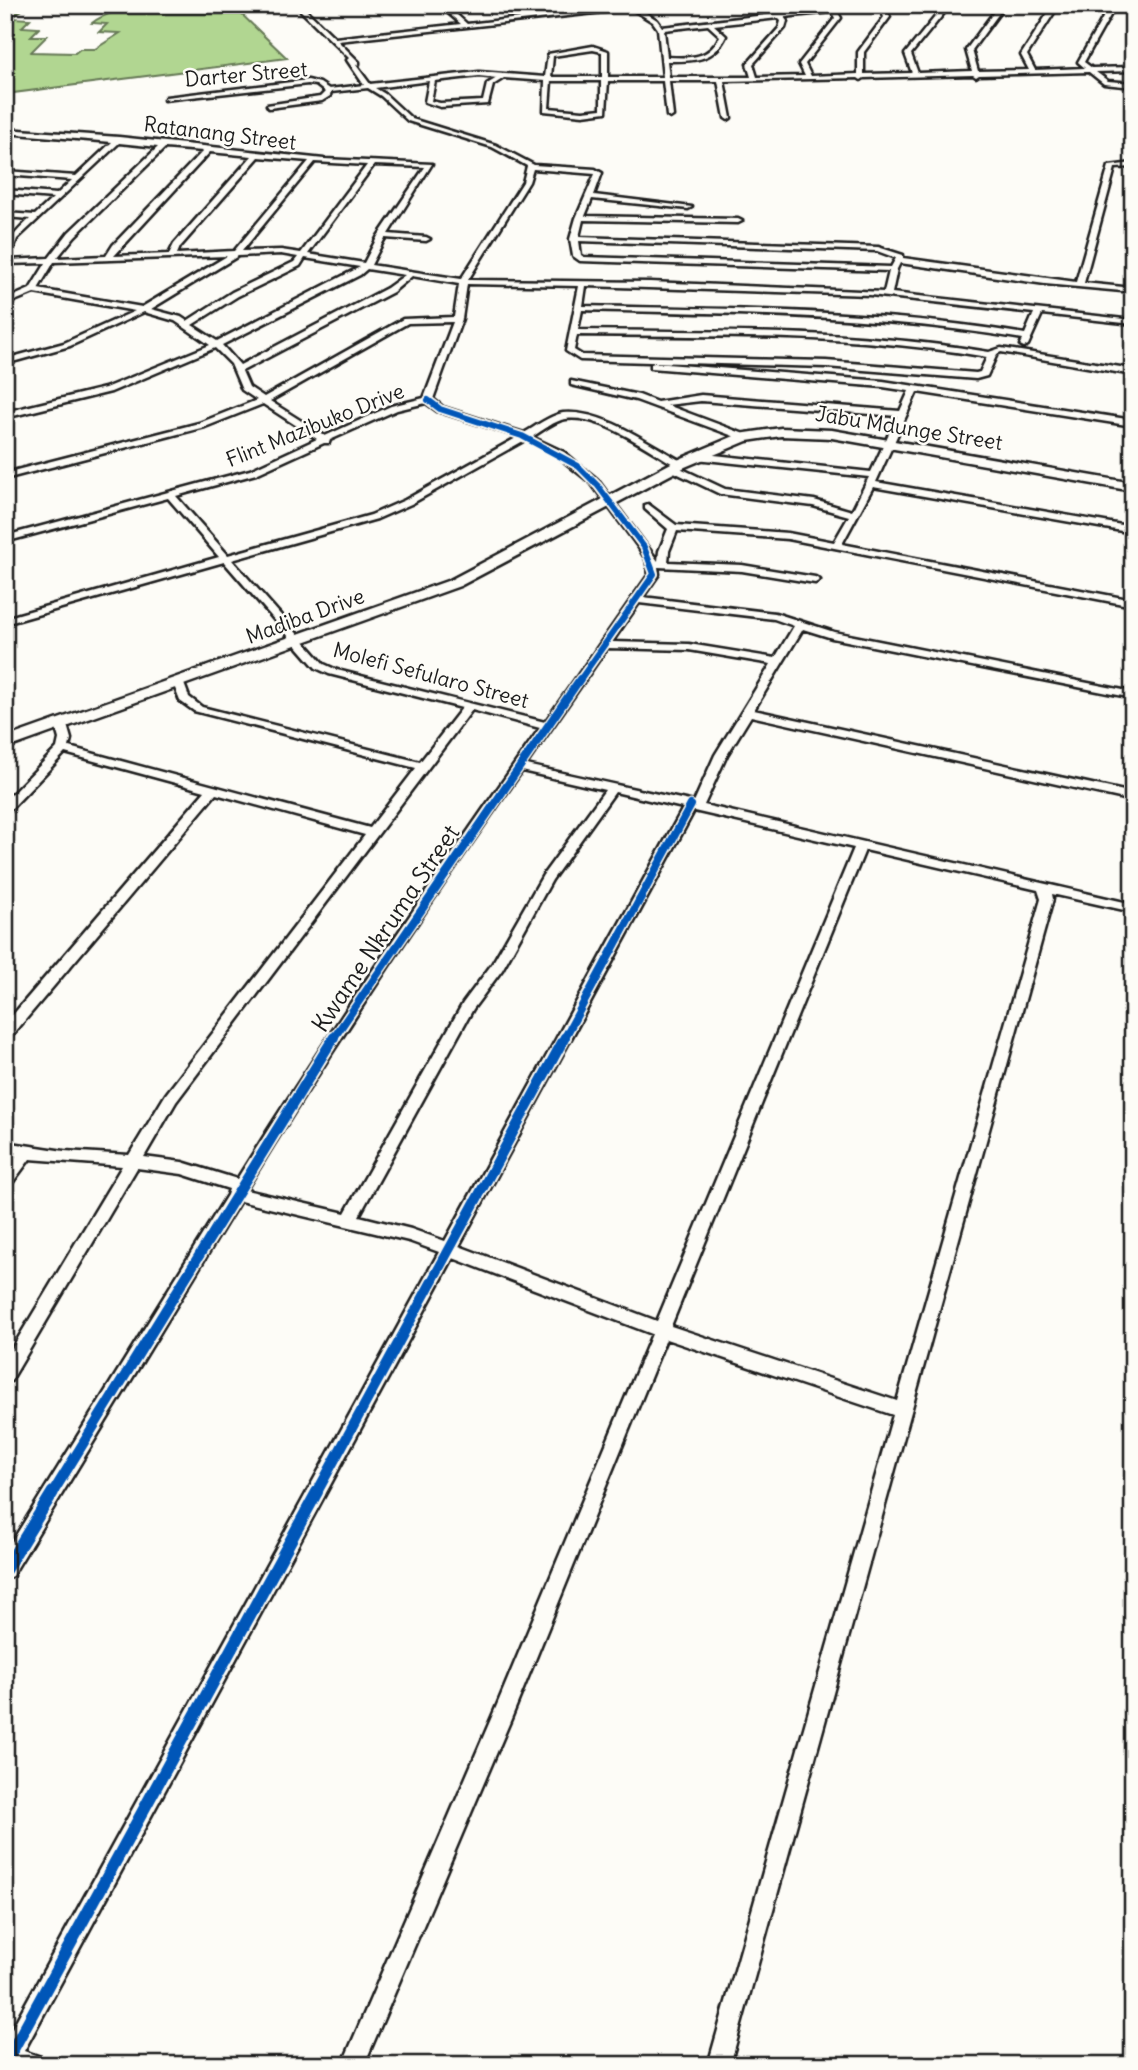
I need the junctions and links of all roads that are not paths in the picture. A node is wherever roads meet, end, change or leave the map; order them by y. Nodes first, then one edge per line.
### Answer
1 (299, 5) edge
2 (876, 5) edge
3 (881, 5) edge
4 (938, 5) edge
5 (1002, 5) edge
6 (1056, 5) edge
7 (1108, 5) edge
8 (444, 6) edge
9 (453, 6) edge
10 (631, 6) edge
11 (833, 9) junction
12 (780, 16) junction
13 (465, 25) junction
14 (711, 25) junction
15 (661, 29) junction
16 (333, 40) junction
17 (664, 59) junction
18 (350, 60) junction
19 (1133, 69) edge
20 (1089, 70) junction
21 (1034, 73) junction
22 (976, 75) junction
23 (504, 76) junction
24 (916, 76) junction
25 (665, 77) junction
26 (433, 78) junction
27 (720, 78) junction
28 (809, 78) junction
29 (861, 78) junction
30 (549, 79) junction
31 (606, 79) junction
32 (755, 79) junction
33 (379, 85) junction
34 (1133, 85) edge
35 (368, 86) junction
36 (328, 91) junction
37 (383, 95) junction
38 (166, 99) dead end
39 (269, 106) dead end
40 (670, 116) dead end
41 (728, 118) dead end
42 (5, 131) edge
43 (120, 139) junction
44 (165, 144) junction
45 (209, 149) junction
46 (257, 155) junction
47 (312, 162) junction
48 (371, 165) junction
49 (1133, 165) edge
50 (531, 167) junction
51 (5, 173) edge
52 (79, 178) junction
53 (5, 192) edge
54 (59, 196) junction
55 (589, 197) junction
56 (688, 207) dead end
57 (5, 215) edge
58 (36, 217) junction
59 (580, 218) junction
60 (738, 221) dead end
61 (382, 236) junction
62 (10, 237) edge
63 (426, 239) dead end
64 (575, 239) junction
65 (237, 253) junction
66 (306, 255) junction
67 (172, 256) junction
68 (108, 259) junction
69 (898, 260) junction
70 (5, 261) edge
71 (52, 262) junction
72 (367, 265) junction
73 (892, 269) junction
74 (409, 275) junction
75 (463, 282) junction
76 (583, 283) junction
77 (1079, 286) junction
78 (1133, 290) edge
79 (33, 291) junction
80 (888, 294) junction
81 (5, 303) edge
82 (579, 309) junction
83 (146, 310) junction
84 (1040, 311) junction
85 (458, 319) junction
86 (1133, 323) edge
87 (188, 324) junction
88 (574, 332) junction
89 (1027, 337) junction
90 (216, 345) junction
91 (1020, 353) junction
92 (992, 355) junction
93 (618, 360) junction
94 (5, 362) edge
95 (236, 370) junction
96 (1133, 372) edge
97 (574, 383) dead end
98 (915, 388) junction
99 (265, 400) junction
100 (428, 400) junction
101 (658, 404) junction
102 (903, 414) junction
103 (5, 415) edge
104 (1133, 423) edge
105 (525, 437) junction
106 (744, 437) junction
107 (326, 441) junction
108 (888, 443) junction
109 (696, 456) junction
110 (676, 466) junction
111 (5, 477) edge
112 (872, 479) junction
113 (1133, 487) edge
114 (170, 495) junction
115 (609, 501) junction
116 (648, 507) dead end
117 (855, 515) junction
118 (673, 528) junction
119 (1133, 530) edge
120 (6, 537) edge
121 (836, 546) junction
122 (226, 558) junction
123 (659, 564) junction
124 (815, 580) dead end
125 (638, 600) junction
126 (1133, 603) edge
127 (5, 621) edge
128 (800, 624) junction
129 (297, 641) junction
130 (606, 645) junction
131 (776, 661) junction
132 (179, 683) junction
133 (1133, 695) edge
134 (469, 706) junction
135 (749, 712) junction
136 (61, 725) junction
137 (548, 726) junction
138 (5, 744) edge
139 (63, 748) junction
140 (422, 766) junction
141 (520, 767) junction
142 (614, 787) junction
143 (214, 789) junction
144 (1133, 797) edge
145 (694, 806) junction
146 (5, 808) edge
147 (373, 833) junction
148 (861, 845) junction
149 (1044, 889) junction
150 (1133, 908) edge
151 (5, 1034) edge
152 (5, 1148) edge
153 (26, 1153) junction
154 (133, 1161) junction
155 (5, 1182) edge
156 (236, 1190) junction
157 (349, 1221) junction
158 (449, 1250) junction
159 (661, 1330) junction
160 (5, 1376) edge
161 (902, 1410) junction
162 (5, 1570) edge
163 (7, 2059) edge
164 (33, 2065) edge
165 (353, 2065) edge
166 (719, 2065) edge

1 - 16 street
2 - 11 street
3 - 29 street
4 - 24 street
5 - 22 street
6 - 21 street
7 - 20 street
8 - 9 street
8 - 13 street
10 - 13 street
10 - 15 street
11 - 12 street
11 - 28 street
12 - 14 street
12 - 32 street
13 - 16 street
14 - 15 street
14 - 17 street
15 - 17 street
16 - 18 street
17 - 25 street
18 - 33 street
18 - 35 street
19 - 20 street, Darter Street
20 - 21 street, Darter Street
20 - 34 street
21 - 22 street, Darter Street
22 - 24 street, Darter Street
23 - 26 street, Darter Street
23 - 26 street
23 - 30 street, Darter Street
24 - 29 street, Darter Street
25 - 27 street, Darter Street
25 - 31 street, Darter Street
25 - 40 street
26 - 33 street, Darter Street
27 - 32 street, Darter Street
27 - 41 street
28 - 29 street, Darter Street
28 - 32 street, Darter Street
30 - 31 street, Darter Street
30 - 31 street
30 - 31 street
33 - 35 street, Darter Street
33 - 37 street
35 - 36 street, Darter Street
35 - 37 street
36 - 38 street, Darter Street
36 - 39 street, Darter Street
37 - 50 street
42 - 43 street, Ratanang Street
43 - 44 street, Ratanang Street
43 - 52 street
44 - 45 street, Ratanang Street
44 - 71 street
45 - 46 street, Ratanang Street
45 - 68 street
46 - 47 street, Ratanang Street
46 - 67 street
47 - 48 street, Ratanang Street
47 - 65 street
48 - 61 street, Ratanang Street
48 - 66 street
49 - 77 street
50 - 55 street
50 - 75 street, Flint Mazibuko Drive
51 - 52 street
52 - 54 street
53 - 54 street
54 - 58 street
55 - 56 street
55 - 59 street
57 - 58 street
58 - 62 street
59 - 60 street
59 - 64 street
61 - 63 street
61 - 72 street
62 - 70 street
64 - 69 street
64 - 73 street
65 - 66 street
65 - 67 street
65 - 83 street
66 - 72 street
66 - 87 street
67 - 68 street
68 - 71 street
69 - 73 street
69 - 77 street
70 - 71 street
71 - 79 street
72 - 74 street
72 - 90 street
73 - 80 street
74 - 75 street
74 - 95 street
75 - 76 street
75 - 85 street, Flint Mazibuko Drive
76 - 80 street
76 - 82 street
77 - 78 street
79 - 81 street
79 - 83 street
80 - 84 street
82 - 88 street
82 - 89 street
83 - 87 street
83 - 94 street
84 - 86 street
84 - 89 street
85 - 99 street
85 - 100 street, Flint Mazibuko Drive
87 - 90 street
88 - 92 street
88 - 93 street
89 - 91 street
90 - 95 street
90 - 103 street
91 - 92 street
91 - 96 street
92 - 93 street
93 - 98 street
95 - 99 street
97 - 101 street
98 - 102 street
98 - 104 street
99 - 107 street
99 - 111 street
100 - 105 street
100 - 107 street, Flint Mazibuko Drive
101 - 102 street
101 - 106 street
102 - 108 street
105 - 110 street
105 - 115 street
105 - 122 street
106 - 108 street, Jabu Mdunge Street
106 - 109 street, Jabu Mdunge Street
107 - 114 street, Flint Mazibuko Drive
108 - 112 street
108 - 113 street, Jabu Mdunge Street
109 - 110 street, Jabu Mdunge Street
109 - 112 street
110 - 115 street, Jabu Mdunge Street
110 - 117 street
112 - 117 street
112 - 119 street
114 - 120 street, Flint Mazibuko Drive
114 - 122 street, Molefi Sefularo Street
115 - 123 street
115 - 129 street, Madiba Drive
116 - 118 street
117 - 121 street
118 - 121 street
118 - 123 street, Kwame Nkruma Street
121 - 126 street
122 - 127 street
122 - 129 street, Molefi Sefularo Street
123 - 124 street
123 - 125 street, Kwame Nkruma Street
125 - 128 street
125 - 130 street, Kwame Nkruma Street
128 - 131 street
128 - 133 street
129 - 132 street, Madiba Drive
129 - 134 street, Molefi Sefularo Street
130 - 131 street
130 - 137 street, Kwame Nkruma Street
131 - 135 street
132 - 136 street, Madiba Drive
132 - 140 street
134 - 137 street, Molefi Sefularo Street
134 - 140 street
135 - 144 street
135 - 145 street
136 - 138 street, Madiba Drive
136 - 139 street
137 - 141 street, Kwame Nkruma Street
139 - 143 street
139 - 146 street
140 - 147 street
141 - 142 street
141 - 156 street, Kwame Nkruma Street
142 - 145 street
142 - 157 street
143 - 147 street
143 - 151 street
145 - 148 street
145 - 158 street
147 - 154 street
148 - 149 street
148 - 159 street
149 - 150 street
149 - 161 street
152 - 153 street
153 - 154 street
153 - 155 street
154 - 156 street
154 - 160 street
156 - 157 street
156 - 162 street, Kwame Nkruma Street
157 - 158 street
158 - 159 street
158 - 163 street
159 - 161 street
159 - 165 street
161 - 166 street
163 - 164 street

